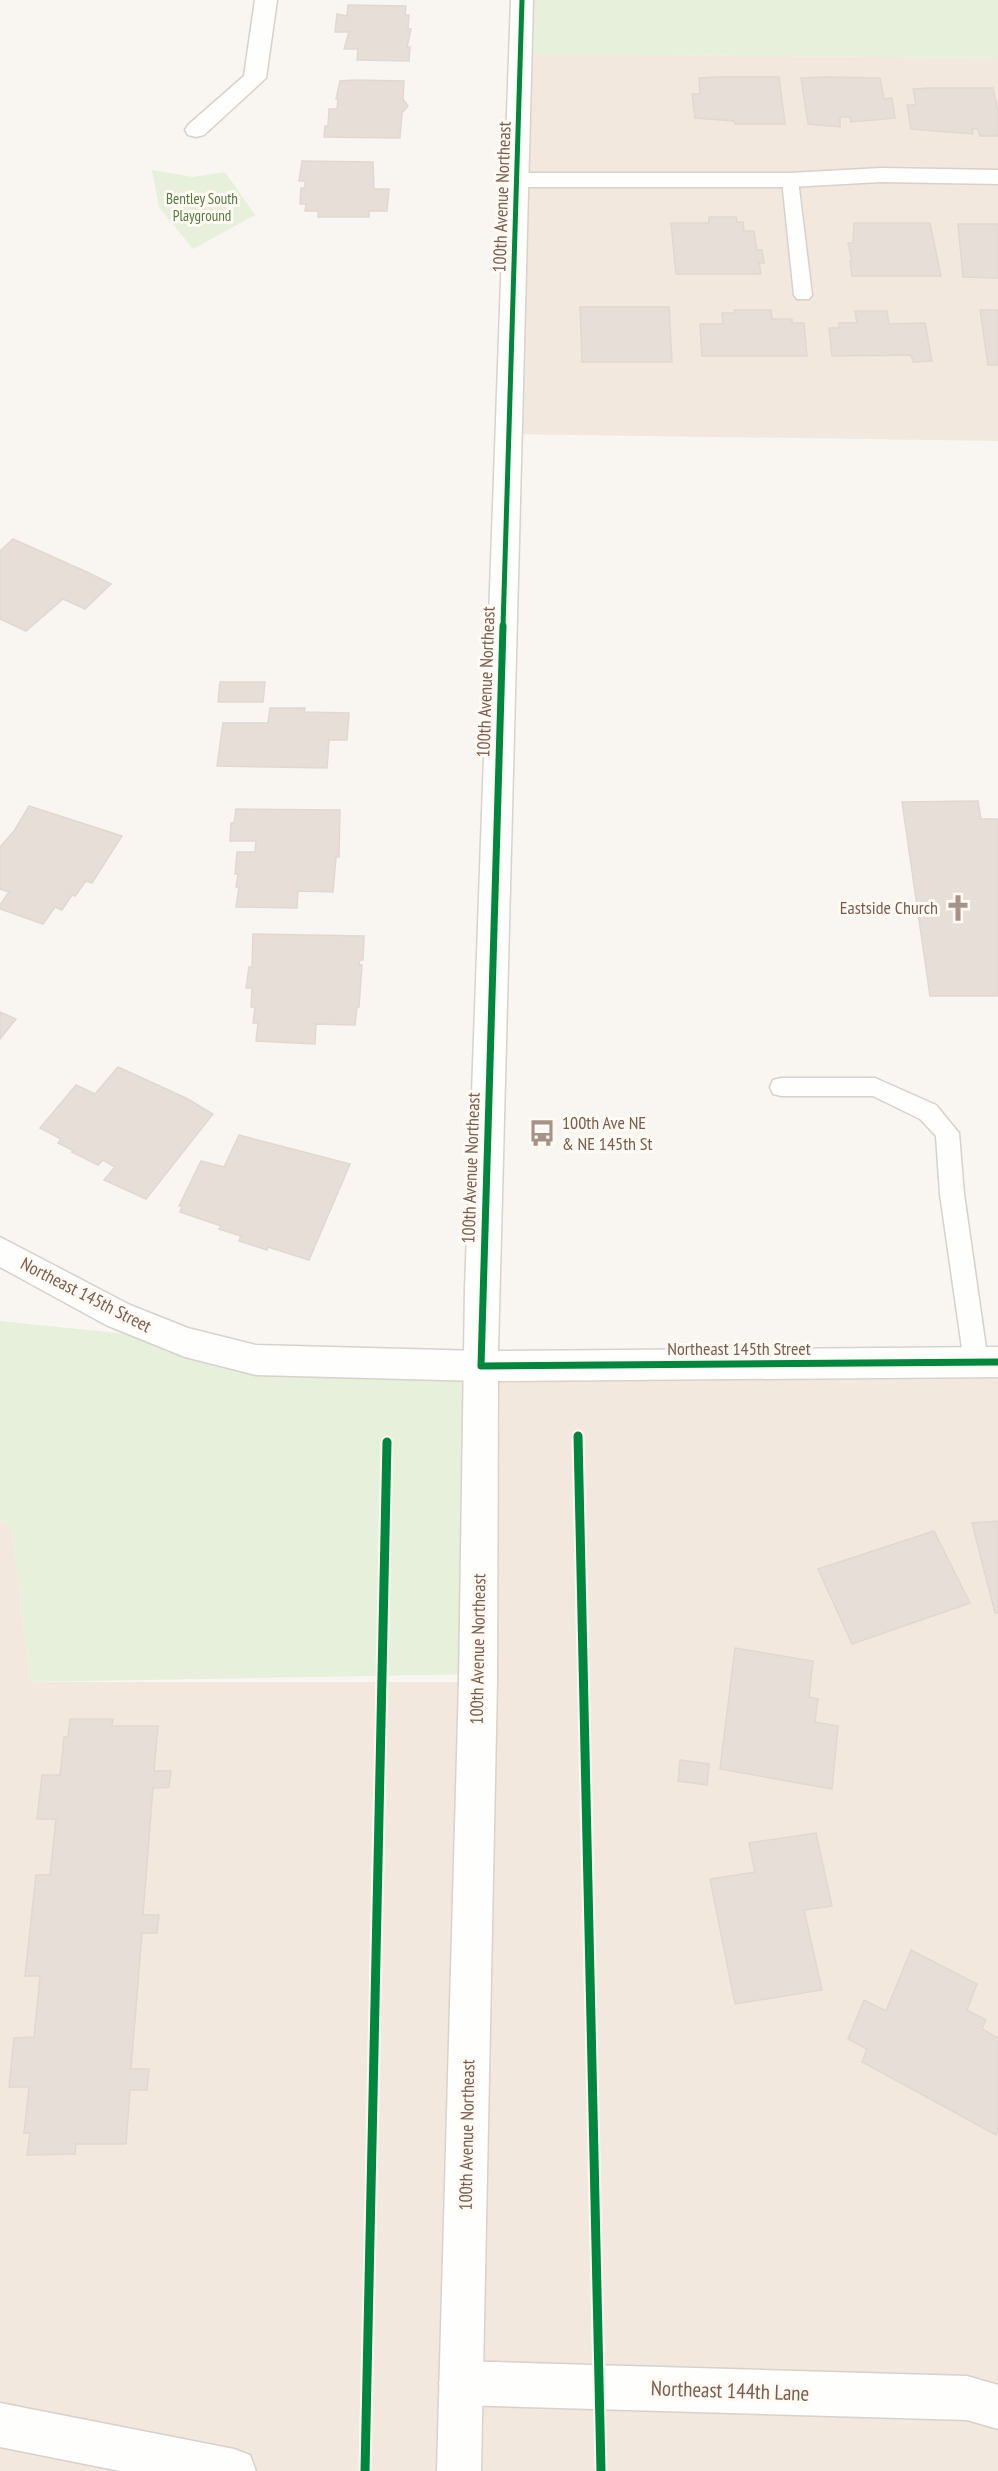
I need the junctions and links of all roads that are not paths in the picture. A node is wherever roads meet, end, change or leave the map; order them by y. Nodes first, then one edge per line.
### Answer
1 (266, 0) edge
2 (522, 0) edge
3 (196, 130) dead end
4 (998, 177) edge
5 (517, 180) junction
6 (790, 180) junction
7 (803, 295) dead end
8 (782, 1087) dead end
9 (0, 1251) edge
10 (987, 1362) edge
11 (481, 1366) junction
12 (461, 2383) junction
13 (998, 2407) edge
14 (0, 2425) edge
15 (234, 2471) edge
16 (459, 2471) edge

1 - 3 main road
2 - 5 main road, 100th Avenue Northeast
4 - 6 main road
5 - 6 main road
5 - 11 main road, 100th Avenue Northeast
6 - 7 lane
8 - 10 lane
9 - 11 main road, Northeast 145th Street
10 - 11 main road, Northeast 145th Street
11 - 12 main road, 100th Avenue Northeast
12 - 13 main road, Northeast 144th Lane
12 - 16 main road, 100th Avenue Northeast
14 - 15 main road

